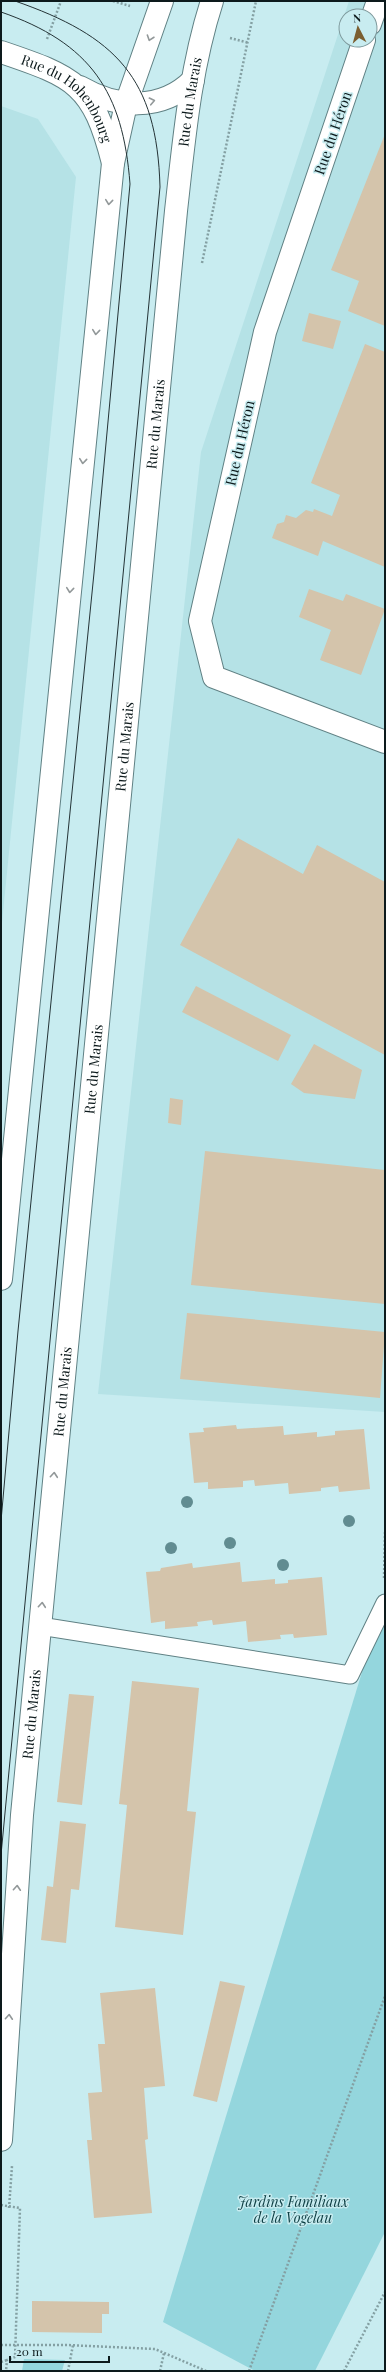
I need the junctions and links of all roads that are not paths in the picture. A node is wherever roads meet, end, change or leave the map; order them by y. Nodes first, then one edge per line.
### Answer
1 (162, 1) edge
2 (212, 1) edge
3 (361, 48) edge
4 (1, 52) edge
5 (193, 80) junction
6 (76, 84) junction
7 (126, 104) junction
8 (113, 163) junction
9 (385, 742) edge
10 (1, 1279) edge
11 (385, 1603) edge
12 (40, 1626) junction
13 (1, 2140) edge

1 -> 7 main road
2 - 5 main road, Rue du Marais
3 - 9 main road, Rue du Héron
4 - 6 main road, Rue du Hohenbourg
7 -> 5 main road
12 -> 5 main road, Rue du Marais
6 - 7 main road
6 - 8 main road, Rue du Hohenbourg
7 - 8 main road
8 -> 10 main road
11 - 12 lane
13 -> 12 main road, Rue du Marais

